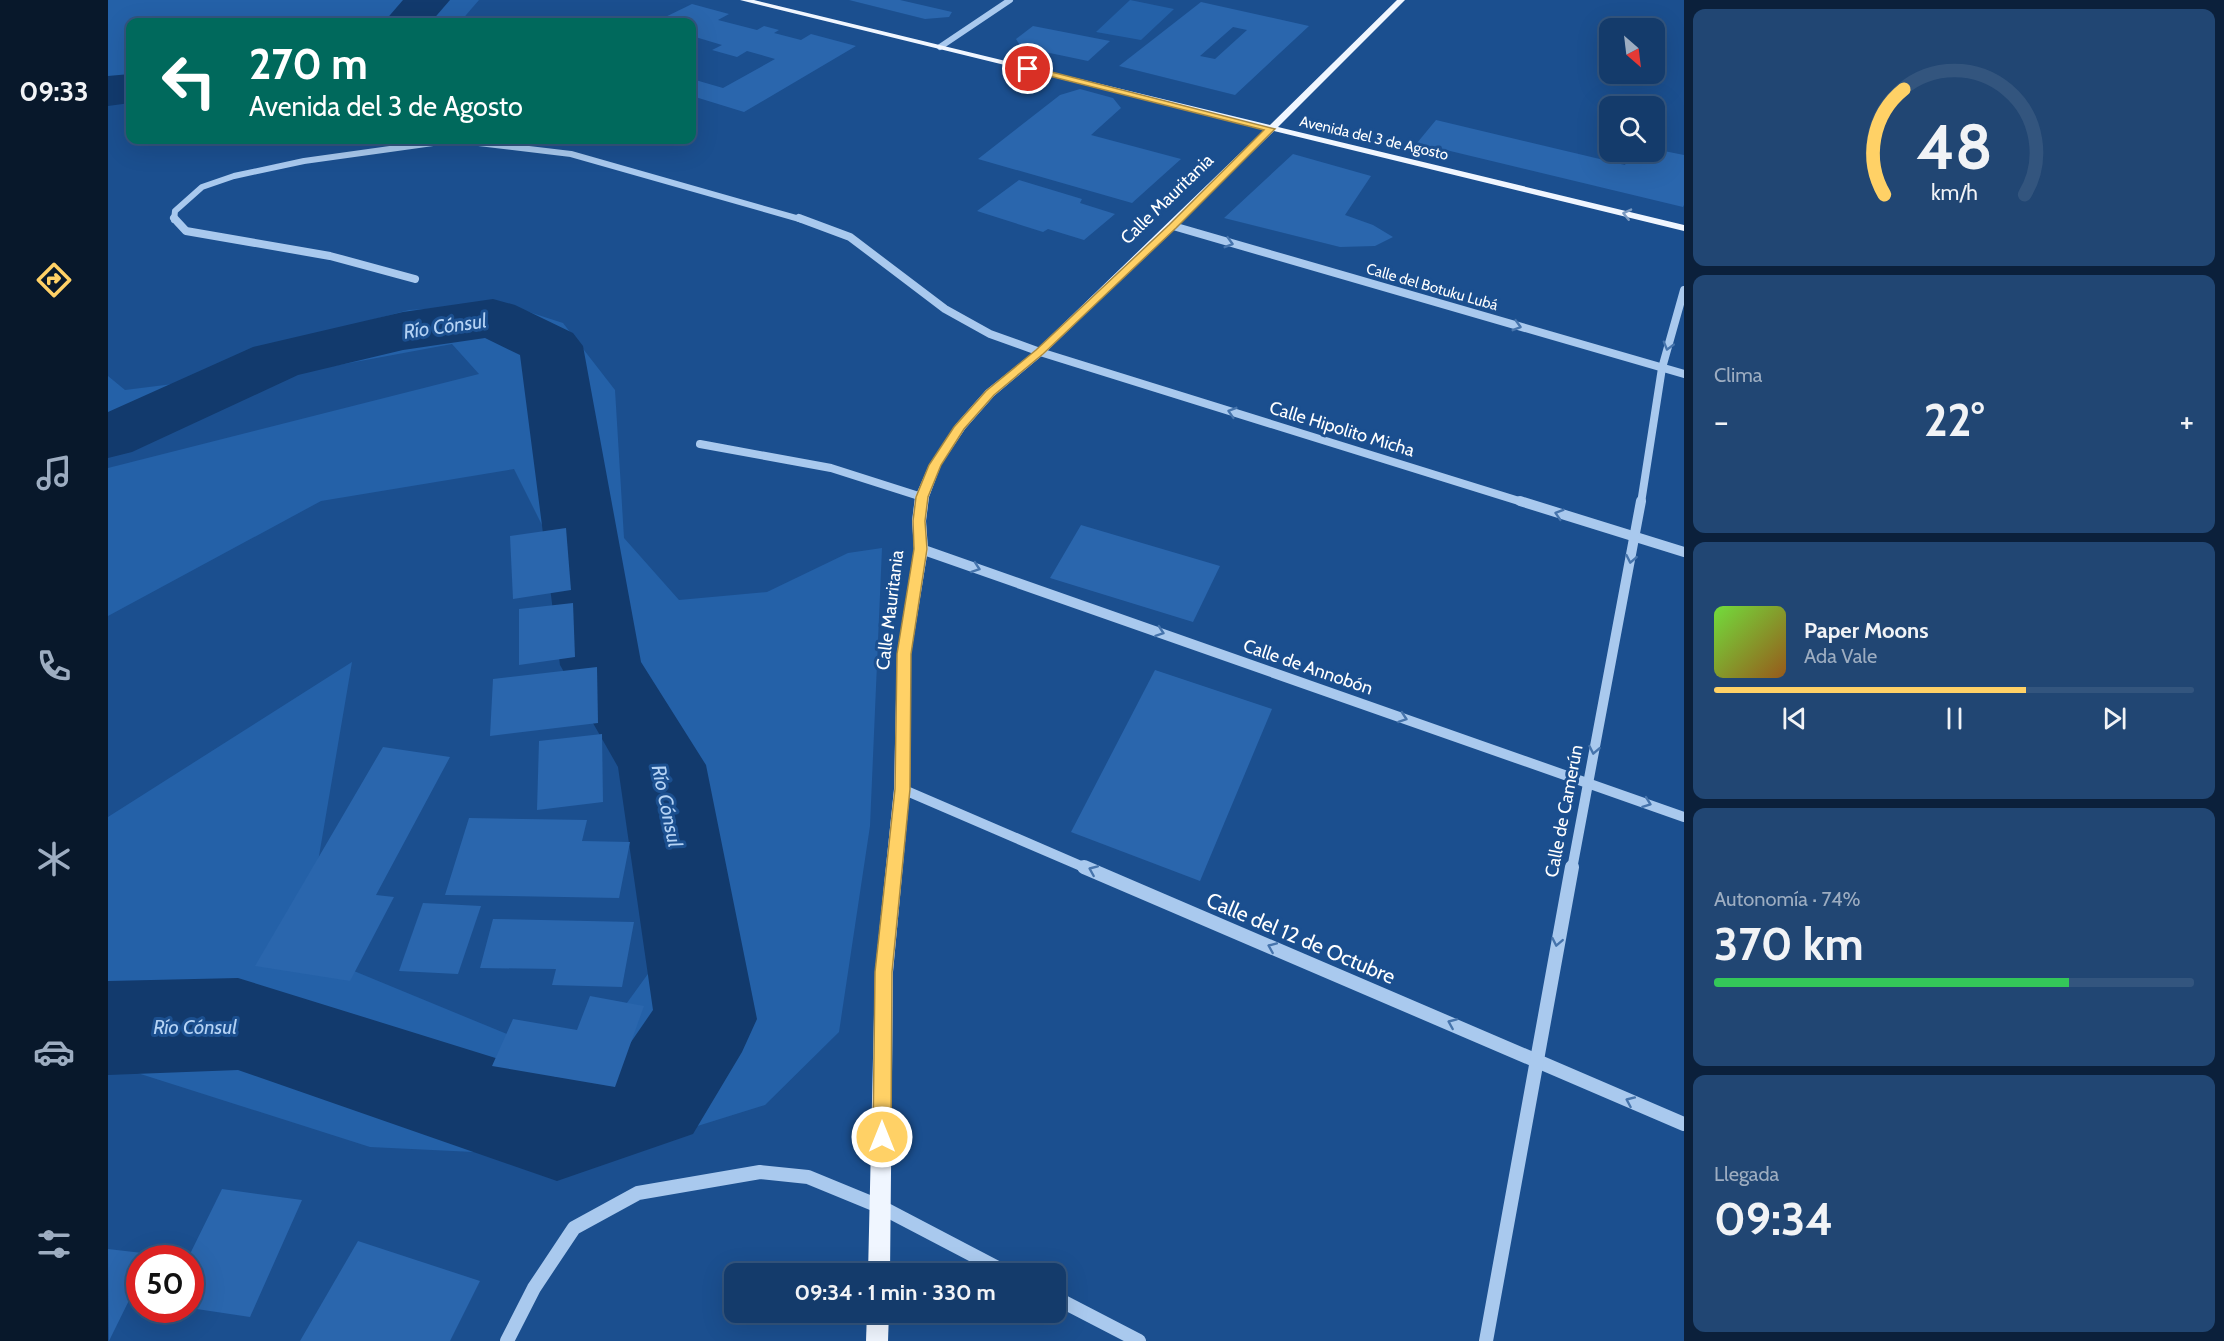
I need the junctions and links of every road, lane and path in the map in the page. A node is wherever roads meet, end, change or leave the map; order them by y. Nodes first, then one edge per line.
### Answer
1 (744, 0) edge
2 (1010, 0) edge
3 (1401, 0) edge
4 (940, 47) junction
5 (1270, 129) junction
6 (426, 144) edge
7 (487, 144) edge
8 (1173, 226) junction
9 (1684, 228) edge
10 (415, 279) dead end
11 (1684, 290) edge
12 (1040, 352) junction
13 (1662, 368) junction
14 (1684, 374) edge
15 (700, 444) dead end
16 (922, 497) junction
17 (1635, 538) junction
18 (921, 549) junction
19 (1684, 552) edge
20 (1588, 782) junction
21 (902, 789) junction
22 (1684, 817) edge
23 (1536, 1059) junction
24 (1684, 1124) edge
25 (881, 1207) junction
26 (879, 1263) edge
27 (988, 1263) edge
28 (1066, 1303) edge
29 (878, 1323) edge
30 (507, 1341) edge
31 (877, 1341) edge
32 (1139, 1341) edge
33 (1486, 1341) edge

1 - 4 main road, Avenida del 3 de Agosto
2 - 4 street
3 - 5 main road, Calle Mauritania
4 - 5 main road, Avenida del 3 de Agosto
5 - 8 main road, Calle Mauritania
9 -> 5 main road, Avenida del 3 de Agosto
6 - 10 street, Calle Hipolito Micha
7 - 12 street, Calle Hipolito Micha
8 - 12 main road, Calle Mauritania
8 -> 13 street, Calle del Botuku Lubá
11 -> 13 street, Calle de Camerún
12 - 16 main road, Calle Mauritania
17 -> 12 street, Calle Hipolito Micha
13 - 14 street, Calle del Botuku Lubá
13 - 17 street, Calle de Camerún
15 - 16 street
16 - 18 main road, Calle Mauritania
17 - 19 street, Calle Hipolito Micha
17 -> 20 street, Calle de Camerún
18 -> 20 street, Calle de Annobón
18 - 21 main road, Calle Mauritania
20 -> 22 street, Calle de Annobón
20 -> 23 street, Calle de Camerún
23 -> 21 street, Calle del 12 de Octubre
21 - 25 main road, Calle Mauritania
24 -> 23 street, Calle del 12 de Octubre
23 - 33 street, Calle de Camerún
25 - 26 main road, Calle Mauritania
25 - 27 street
25 - 30 street
28 - 32 street
29 - 31 main road

